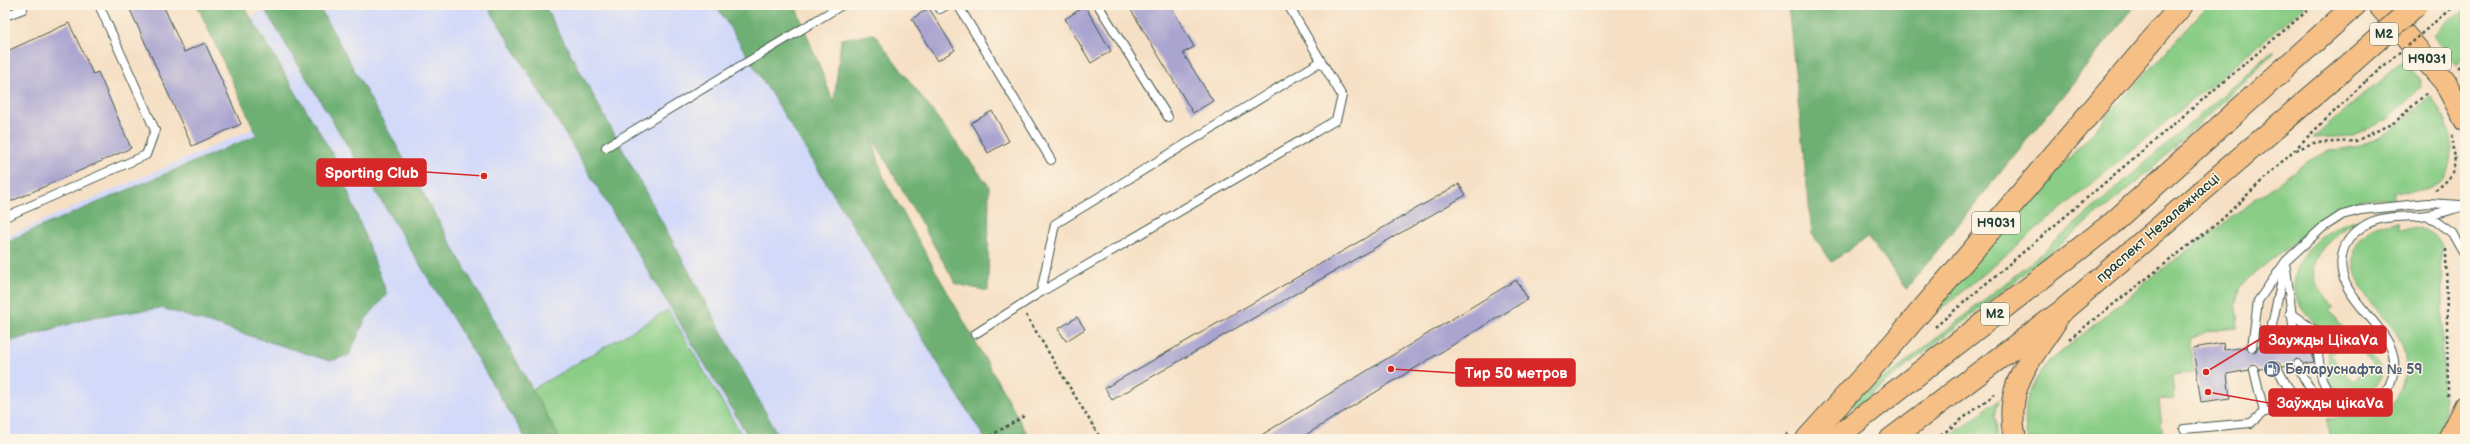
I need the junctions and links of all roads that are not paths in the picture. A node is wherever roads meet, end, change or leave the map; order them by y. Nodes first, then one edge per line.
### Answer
1 (21, 5) edge
2 (99, 5) edge
3 (842, 5) edge
4 (958, 5) edge
5 (1098, 5) edge
6 (1288, 5) edge
7 (2182, 5) edge
8 (2355, 5) edge
9 (2378, 5) edge
10 (2416, 5) edge
11 (5, 16) edge
12 (1320, 62) junction
13 (2444, 81) junction
14 (2465, 101) edge
15 (1168, 117) dead end
16 (2458, 126) edge
17 (606, 147) dead end
18 (1051, 160) dead end
19 (2465, 206) edge
20 (2427, 215) junction
21 (5, 217) edge
22 (2465, 256) edge
23 (2286, 261) junction
24 (1042, 292) junction
25 (2062, 310) junction
26 (2290, 313) junction
27 (975, 334) dead end
28 (2295, 341) dead end
29 (2275, 344) dead end
30 (2252, 347) dead end
31 (2298, 364) dead end
32 (2277, 367) dead end
33 (2254, 370) dead end
34 (2457, 403) edge
35 (2351, 404) junction
36 (2332, 406) junction
37 (2319, 407) junction
38 (2264, 412) junction
39 (2184, 430) dead end
40 (1801, 433) edge
41 (1834, 439) edge
42 (1891, 439) edge
43 (2015, 439) edge
44 (2449, 439) edge

1 - 11 lane
2 - 21 lane
3 - 17 lane
4 - 18 lane
5 - 15 lane
6 - 12 lane
7 - 40 main road, Н9031
8 - 41 main road, М2
9 - 13 main road, Н9031
10 - 25 main road, праспект Незалежнасці / М2, bridge
12 - 24 lane
12 - 24 lane
13 - 14 lane
13 - 16 main road, Н9031
19 - 20 lane
19 - 23 lane
20 - 22 lane
20 - 35 lane
23 - 26 lane
23 - 29 lane
23 - 30 lane
24 - 27 lane
25 - 42 main road, праспект Незалежнасці / М2
25 - 43 main road
26 - 28 lane
26 - 35 lane
31 - 36 lane
32 - 37 lane
33 - 38 lane
34 - 44 main road
35 - 36 lane
36 - 37 lane
37 - 38 lane
38 - 39 lane

